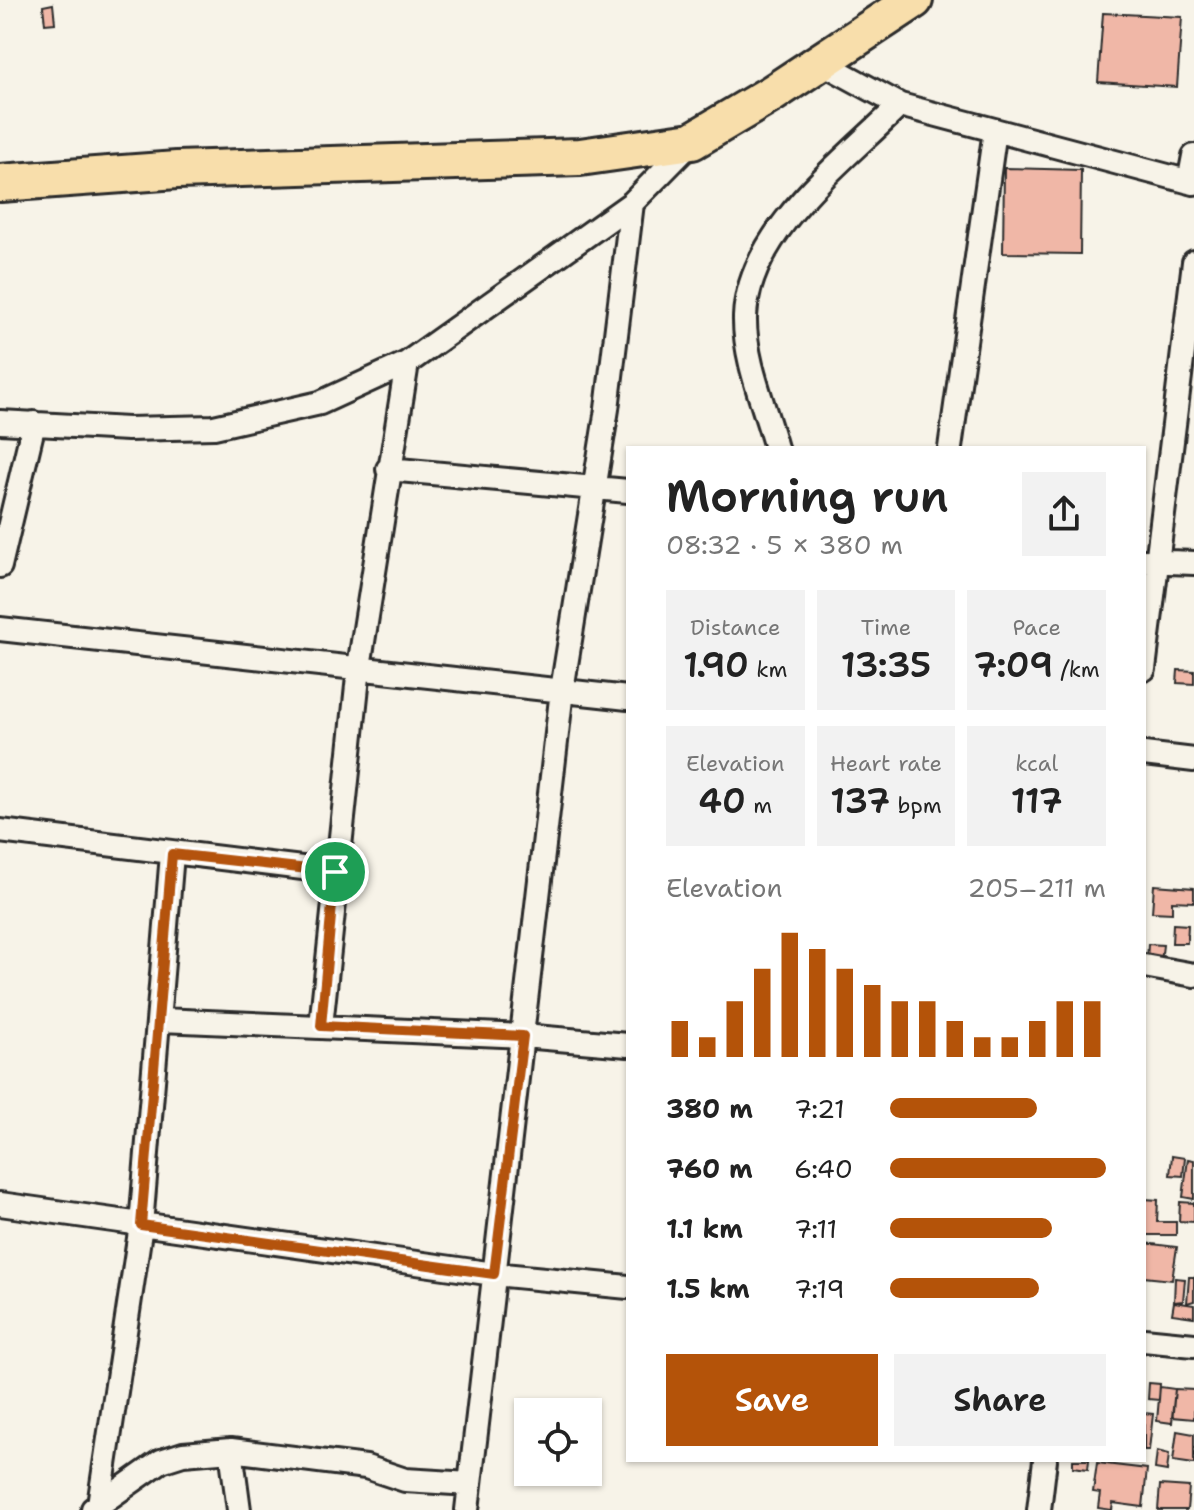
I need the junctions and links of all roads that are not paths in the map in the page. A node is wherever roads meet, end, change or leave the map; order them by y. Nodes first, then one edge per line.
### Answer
1 (914, 0) edge
2 (821, 62) junction
3 (900, 105) junction
4 (995, 130) junction
5 (692, 141) junction
6 (1194, 156) edge
7 (1191, 182) edge
8 (0, 183) edge
9 (632, 203) junction
10 (1194, 262) edge
11 (407, 363) junction
12 (0, 422) edge
13 (34, 423) junction
14 (775, 446) edge
15 (950, 446) edge
16 (388, 469) junction
17 (594, 487) junction
18 (626, 491) edge
19 (1150, 562) edge
20 (1194, 563) edge
21 (0, 566) edge
22 (0, 629) edge
23 (1146, 633) edge
24 (359, 667) junction
25 (562, 690) junction
26 (626, 698) edge
27 (1146, 754) edge
28 (1194, 760) edge
29 (0, 831) edge
30 (172, 854) junction
31 (335, 872) junction
32 (1146, 966) edge
33 (1194, 975) edge
34 (161, 1020) junction
35 (321, 1026) junction
36 (523, 1036) junction
37 (626, 1045) edge
38 (0, 1204) edge
39 (141, 1225) junction
40 (494, 1274) junction
41 (626, 1287) edge
42 (1146, 1340) edge
43 (1194, 1345) edge
44 (231, 1450) junction
45 (1045, 1462) edge
46 (470, 1484) junction
47 (96, 1508) edge
48 (239, 1510) edge
49 (467, 1510) edge
50 (1039, 1510) edge

1 - 2 highway
2 - 3 street
2 - 5 highway
3 - 4 street
3 - 14 street
4 - 7 street
4 - 15 street
5 - 8 highway
5 - 9 street
6 - 7 street
9 - 11 street
9 - 17 street
10 - 19 street
11 - 13 street
11 - 16 street
12 - 13 street
13 - 21 street
16 - 17 street
16 - 24 street
17 - 18 street
17 - 25 street
19 - 20 street
19 - 23 street
22 - 24 street
24 - 25 street
24 - 31 street
25 - 26 street
25 - 36 street
27 - 28 street
29 - 30 street
30 - 31 street
30 - 34 street
31 - 35 street
32 - 33 street
34 - 35 street
34 - 39 street
35 - 36 street
36 - 37 street
36 - 40 street
38 - 39 street
39 - 40 street
39 - 47 street
40 - 41 street
40 - 46 street
42 - 43 street
44 - 46 street
44 - 47 street
44 - 48 street
45 - 50 street
46 - 49 street

